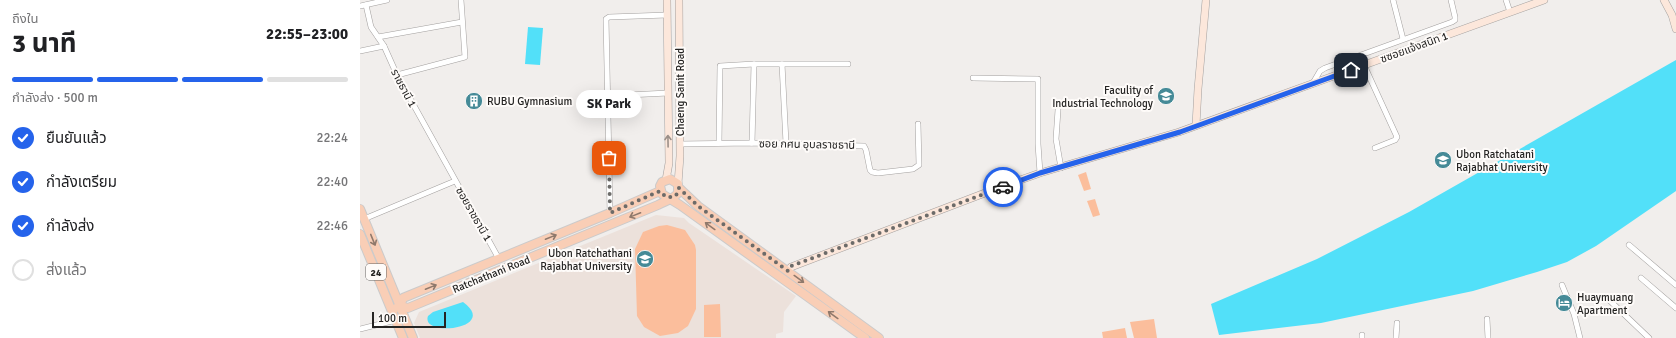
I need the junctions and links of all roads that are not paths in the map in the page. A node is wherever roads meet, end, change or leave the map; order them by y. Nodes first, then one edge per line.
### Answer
1 (385, 0) edge
2 (461, 0) edge
3 (667, 0) edge
4 (679, 0) edge
5 (1206, 0) edge
6 (1393, 0) edge
7 (1451, 0) edge
8 (1506, 0) edge
9 (1664, 0) edge
10 (1539, 1) edge
11 (363, 5) edge
12 (1510, 12) junction
13 (667, 15) junction
14 (1674, 16) edge
15 (462, 22) junction
16 (1676, 29) edge
17 (378, 37) junction
18 (667, 38) junction
19 (679, 38) junction
20 (1403, 40) junction
21 (384, 46) junction
22 (360, 51) edge
23 (754, 64) junction
24 (782, 64) junction
25 (848, 64) dead end
26 (1364, 65) junction
27 (397, 75) junction
28 (973, 78) dead end
29 (1313, 83) junction
30 (668, 93) junction
31 (608, 96) junction
32 (1058, 110) dead end
33 (918, 124) dead end
34 (1196, 125) junction
35 (719, 143) junction
36 (752, 143) junction
37 (786, 143) junction
38 (680, 144) junction
39 (1375, 148) dead end
40 (1061, 168) junction
41 (448, 170) joint
42 (1040, 173) junction
43 (666, 180) junction
44 (455, 181) junction
45 (679, 186) junction
46 (660, 191) junction
47 (670, 198) junction
48 (360, 209) edge
49 (610, 213) junction
50 (364, 219) junction
51 (613, 224) junction
52 (360, 234) edge
53 (1629, 244) dead end
54 (499, 259) junction
55 (788, 271) junction
56 (1641, 278) dead end
57 (1562, 285) dead end
58 (1676, 285) edge
59 (1606, 297) dead end
60 (396, 308) junction
61 (1676, 308) edge
62 (1487, 319) dead end
63 (396, 320) junction
64 (1397, 323) dead end
65 (360, 328) edge
66 (403, 338) edge
67 (413, 338) edge
68 (865, 338) edge
69 (879, 338) edge
70 (1396, 338) edge
71 (1488, 338) edge
72 (1580, 338) edge
73 (1649, 338) edge

1 - 11 street
2 - 15 street
3 - 13 street, Chaeng Sanit Road
4 - 19 street, Chaeng Sanit Road
5 - 34 street
6 - 20 street
7 - 20 street
8 - 12 street
9 - 14 street
10 - 12 street, ซซอยแจ้งสนิท 1
11 - 17 street, ราชธานี 1
12 - 26 street, ซซอยแจ้งสนิท 1
13 - 18 street, Chaeng Sanit Road
13 - 31 street
14 - 16 street
15 - 17 street
15 - 27 street
17 - 21 street, ราชธานี 1
18 - 19 street
18 - 30 street, Chaeng Sanit Road
19 - 38 street, Chaeng Sanit Road
20 - 29 street
21 - 22 street
21 - 27 street, ราชธานี 1
23 - 24 street
23 - 35 street
23 - 36 street, ซอย กศน อุบลราชธานี
24 - 25 street
24 - 37 street
26 - 29 street, ซซอยแจ้งสนิท 1
26 - 39 street
27 - 41 street, ราชธานี 1
28 - 42 street
29 - 34 street, ซซอยแจ้งสนิท 1
30 - 31 street
43 -> 30 street, Chaeng Sanit Road
31 - 49 street
32 - 40 street
33 - 37 street, ซอย กศน อุบลราชธานี
34 - 40 street, ซซอยแจ้งสนิท 1
35 - 36 street, ซอย กศน อุบลราชธานี
35 - 38 street, ซอย กศน อุบลราชธานี
36 - 37 street, ซอย กศน อุบลราชธานี
38 - 45 street, Chaeng Sanit Road
40 - 42 street, ซซอยแจ้งสนิท 1
41 - 44 street, ซอยราชธานี 1
42 - 55 street, ซซอยแจ้งสนิท 1
43 - 45 main road
43 - 46 main road
44 - 50 street
44 - 54 street, ซอยราชธานี 1
45 - 47 main road
45 - 55 main road
46 - 47 main road
46 - 49 main road, Ratchathani Road
47 -> 51 main road, Ratchathani Road
68 -> 47 main road
48 - 50 main road, 24
49 - 51 main road
54 -> 49 main road, Ratchathani Road
50 -> 60 main road, 24
51 - 60 main road, Ratchathani Road
52 - 60 main road, 24
53 - 58 street
60 -> 54 main road, Ratchathani Road
55 -> 69 main road
56 - 61 street
57 - 72 street
59 - 73 street
60 - 63 main road
60 - 67 main road
62 - 71 street
63 - 65 street
63 - 66 main road
64 - 70 street

